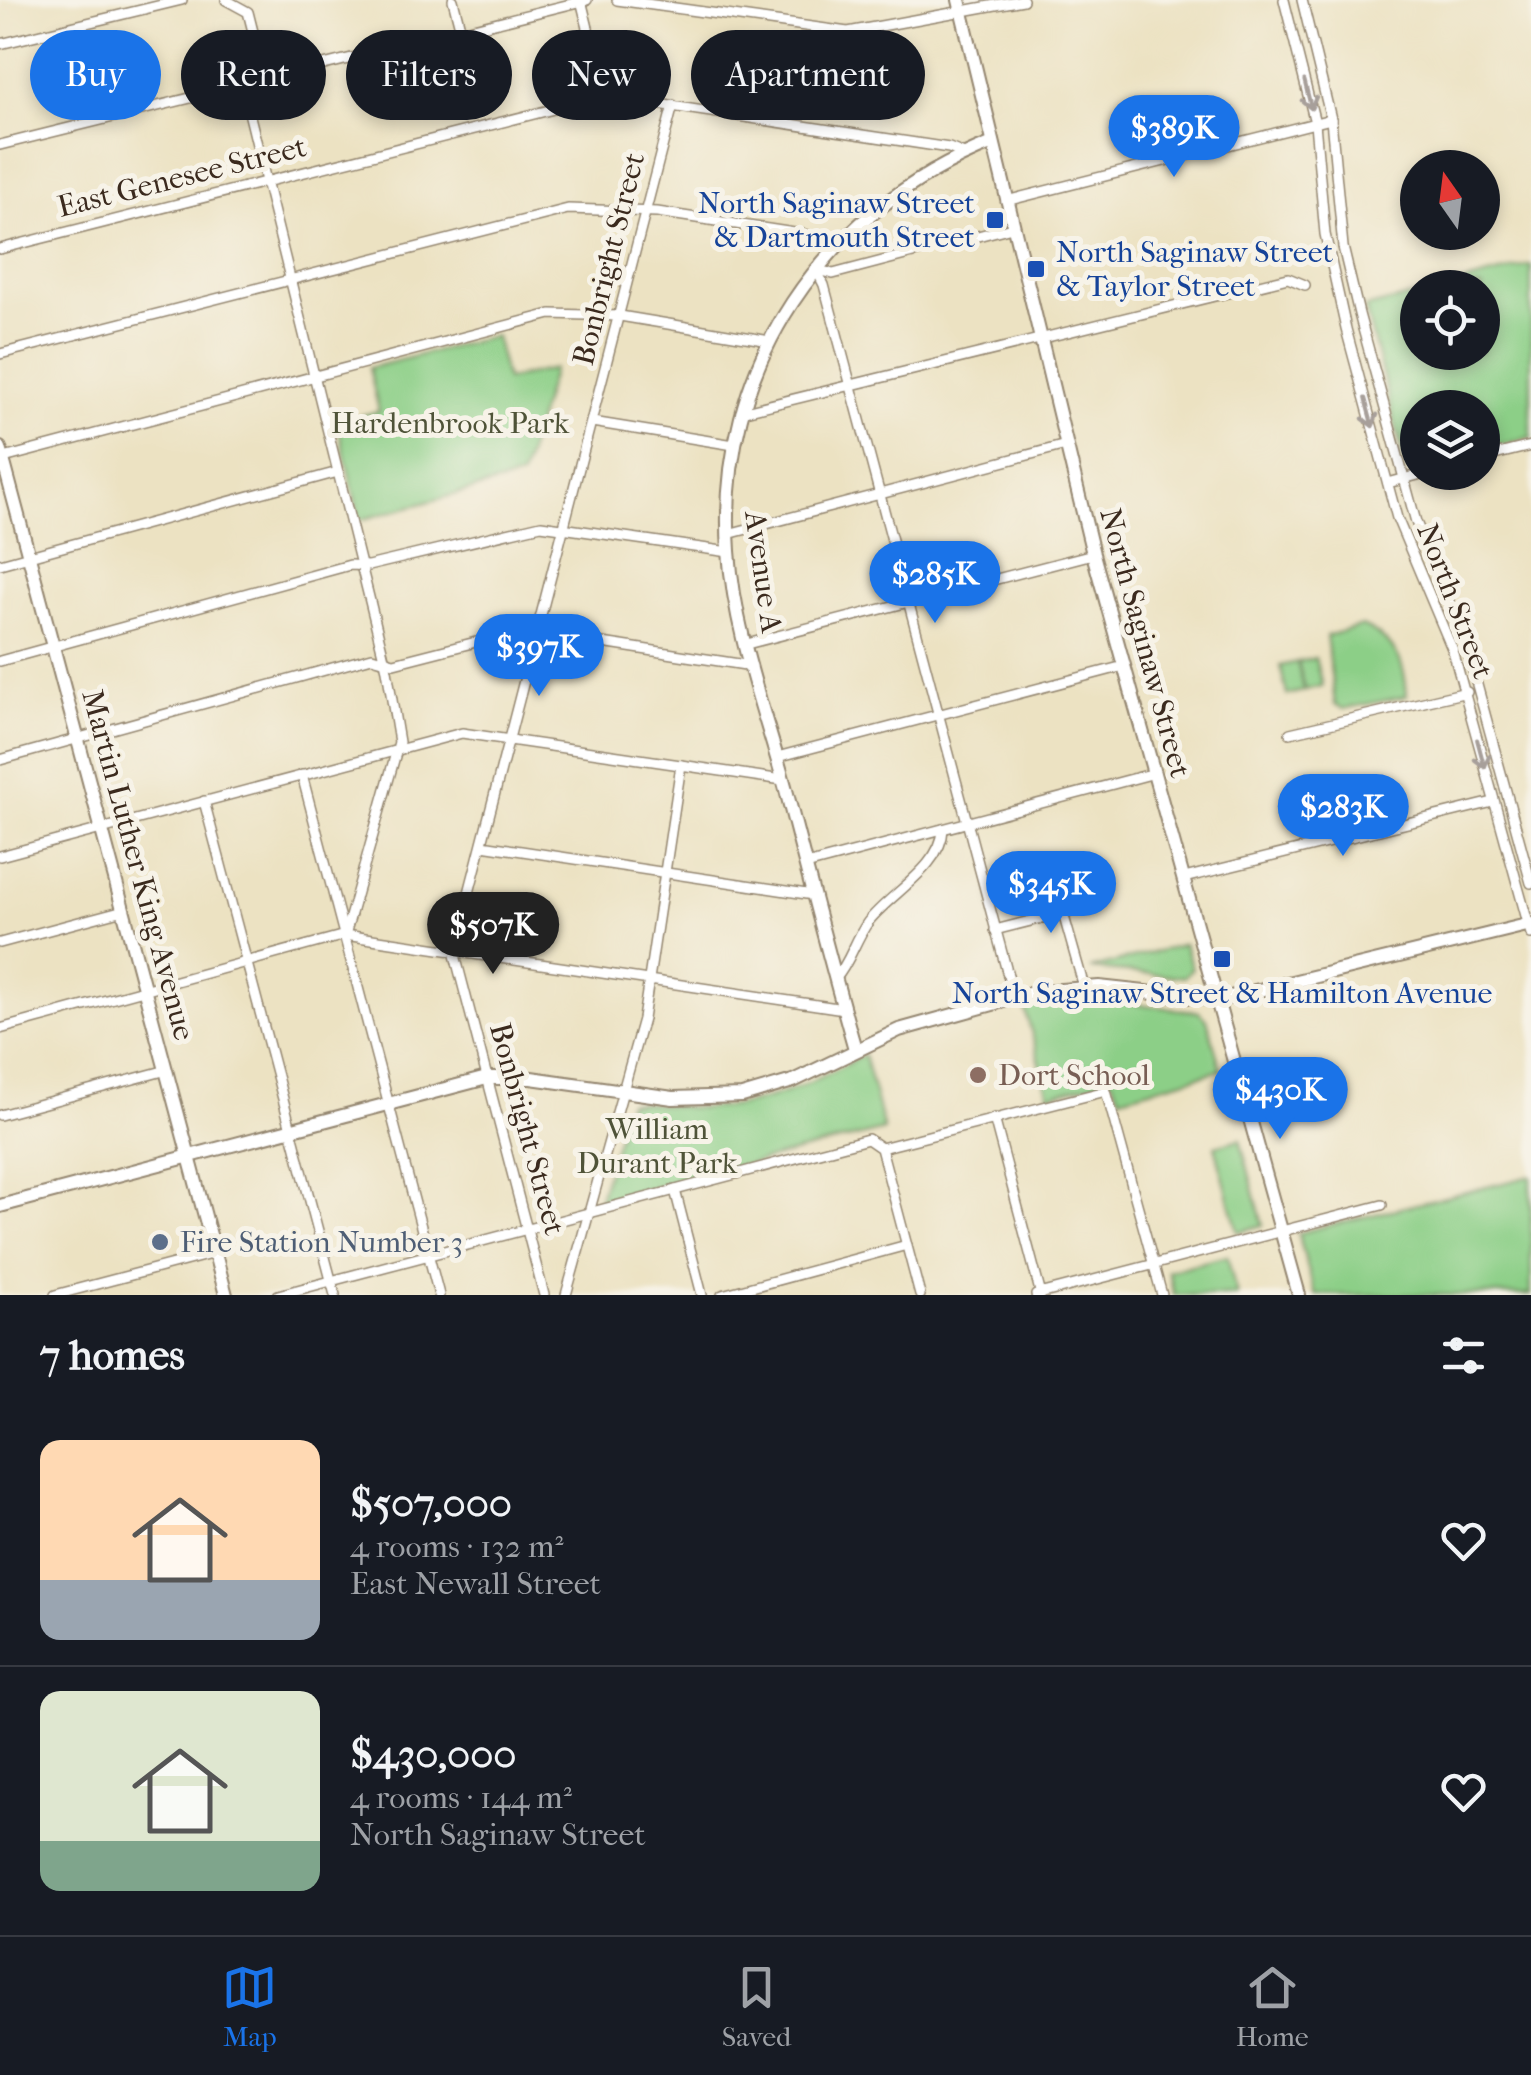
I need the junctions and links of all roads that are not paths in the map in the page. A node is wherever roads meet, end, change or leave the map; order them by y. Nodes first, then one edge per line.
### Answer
1 (182, 0) edge
2 (226, 0) edge
3 (453, 0) edge
4 (583, 0) edge
5 (616, 0) edge
6 (1023, 0) edge
7 (1284, 0) edge
8 (1302, 0) edge
9 (960, 6) edge
10 (252, 30) edge
11 (461, 30) edge
12 (465, 30) edge
13 (590, 30) edge
14 (0, 44) edge
15 (181, 99) edge
16 (673, 105) joint
17 (532, 114) edge
18 (1332, 119) junction
19 (251, 120) edge
20 (1315, 123) junction
21 (993, 143) junction
22 (0, 145) edge
23 (964, 154) junction
24 (266, 181) junction
25 (1006, 200) junction
26 (646, 213) junction
27 (1012, 227) junction
28 (836, 244) junction
29 (0, 250) edge
30 (816, 269) junction
31 (290, 278) junction
32 (1305, 286) dead end
33 (1356, 300) junction
34 (1340, 304) junction
35 (620, 316) junction
36 (1039, 336) junction
37 (770, 341) junction
38 (0, 354) edge
39 (314, 374) junction
40 (851, 384) junction
41 (742, 412) junction
42 (592, 422) junction
43 (734, 445) junction
44 (1066, 445) junction
45 (1531, 446) edge
46 (1500, 454) edge
47 (1, 455) edge
48 (1400, 464) edge
49 (338, 472) junction
50 (1400, 480) edge
51 (1388, 483) junction
52 (1407, 490) edge
53 (880, 495) junction
54 (564, 528) junction
55 (728, 534) junction
56 (729, 552) junction
57 (1093, 554) junction
58 (29, 556) junction
59 (0, 564) edge
60 (360, 567) junction
61 (908, 601) junction
62 (537, 633) junction
63 (476, 642) dead end
64 (747, 644) junction
65 (54, 647) junction
66 (384, 659) junction
67 (0, 662) edge
68 (752, 666) junction
69 (1124, 666) junction
70 (1479, 690) junction
71 (1464, 693) junction
72 (938, 714) junction
73 (1290, 734) dead end
74 (78, 738) junction
75 (508, 740) junction
76 (397, 750) junction
77 (777, 757) junction
78 (0, 760) edge
79 (681, 766) junction
80 (1155, 773) junction
81 (302, 776) junction
82 (783, 780) junction
83 (204, 801) junction
84 (1493, 802) junction
85 (966, 822) junction
86 (103, 829) junction
87 (943, 829) junction
88 (482, 845) junction
89 (0, 856) edge
90 (806, 865) junction
91 (665, 873) junction
92 (1184, 878) junction
93 (1531, 883) edge
94 (813, 896) junction
95 (1098, 904) dead end
96 (124, 910) junction
97 (1063, 913) junction
98 (1530, 925) edge
99 (995, 930) junction
100 (345, 935) junction
101 (0, 942) edge
102 (454, 951) junction
103 (247, 962) junction
104 (836, 978) junction
105 (648, 980) junction
106 (1084, 987) junction
107 (145, 990) junction
108 (1014, 998) junction
109 (1218, 1000) junction
110 (844, 1009) junction
111 (0, 1029) edge
112 (856, 1049) junction
113 (167, 1070) junction
114 (487, 1078) junction
115 (623, 1091) junction
116 (389, 1103) junction
117 (0, 1115) edge
118 (994, 1118) junction
119 (292, 1129) junction
120 (879, 1145) junction
121 (189, 1156) junction
122 (676, 1190) junction
123 (1382, 1205) dead end
124 (0, 1206) edge
125 (590, 1213) junction
126 (527, 1228) junction
127 (1282, 1231) junction
128 (907, 1245) junction
129 (215, 1253) junction
130 (428, 1254) junction
131 (1153, 1263) junction
132 (331, 1280) junction
133 (55, 1295) edge
134 (226, 1295) edge
135 (278, 1295) edge
136 (335, 1295) edge
137 (439, 1295) edge
138 (544, 1295) edge
139 (566, 1295) edge
140 (702, 1295) edge
141 (722, 1295) edge
142 (920, 1295) edge
143 (1039, 1295) edge
144 (1162, 1295) edge
145 (1299, 1295) edge

1 - 14 street
2 - 10 street
3 - 11 street
4 - 12 street
4 - 13 street
5 - 9 street
6 - 9 street
7 -> 20 street, North Street
8 - 18 street, North Street
9 - 21 street, North Saginaw Street
15 - 22 street
16 - 23 street, East Genesee Street
16 - 26 street, Bonbright Street
17 - 24 street, East Genesee Street
18 - 20 street
18 - 33 street, North Street
19 - 24 street
20 - 25 street
20 - 34 street, North Street
21 - 23 street, Avenue A
21 - 25 street, North Saginaw Street
23 - 28 street, Avenue A
24 - 29 street, East Genesee Street
24 - 31 street
25 - 27 street, North Saginaw Street
26 - 28 street
26 - 31 street
26 - 35 street, Bonbright Street
27 - 30 street
27 - 36 street, North Saginaw Street
28 - 30 street, Avenue A
30 - 37 street, Avenue A
30 - 40 street
31 - 38 street
31 - 39 street
32 - 36 street
33 - 34 street
33 - 48 street, North Street
34 -> 51 street, North Street
35 - 37 street
35 - 39 street
35 - 42 street, Bonbright Street
36 - 40 street
36 - 44 street, North Saginaw Street
37 - 41 street, Avenue A
39 - 47 street
39 - 49 street
40 - 41 street
40 - 53 street
41 - 43 street, Avenue A
42 - 43 street
42 - 54 street, Bonbright Street
43 - 55 street, Avenue A
44 - 53 street
44 - 57 street, North Saginaw Street
45 - 46 street
47 - 58 street, Martin Luther King Avenue
49 - 58 street
49 - 60 street
50 - 51 street
51 - 71 street, North Street
52 - 70 street, North Street
53 - 55 street
53 - 61 street
54 - 56 street
54 - 60 street
54 - 62 street, Bonbright Street
55 - 56 street, Avenue A
56 - 64 street, Avenue A
57 - 61 street
57 - 69 street, North Saginaw Street
58 - 59 street
58 - 65 street, Martin Luther King Avenue
60 - 65 street
60 - 66 street
61 - 64 street
61 - 72 street
62 - 68 street
62 - 75 street, Bonbright Street
63 - 66 street
64 - 68 street, Avenue A
65 - 67 street
65 - 74 street, Martin Luther King Avenue
66 - 74 street
66 - 76 street
68 - 77 street, Avenue A
69 - 72 street
69 - 80 street, North Saginaw Street
70 - 71 street
70 - 93 street, North Street
71 - 73 street
71 -> 84 street, North Street
72 - 77 street
72 - 85 street
74 - 78 street
74 - 86 street, Martin Luther King Avenue
75 - 76 street
75 - 79 street
75 - 88 street, Bonbright Street
76 - 81 street
76 - 100 street
77 - 82 street, Avenue A
79 - 82 street
79 - 91 street
80 - 85 street
80 - 92 street, North Saginaw Street
81 - 83 street
81 - 100 street
82 - 90 street, Avenue A
83 - 86 street
83 - 103 street
84 - 92 street
84 - 98 street, North Street
85 - 87 street
85 - 99 street
86 - 89 street
86 - 96 street, Martin Luther King Avenue
87 - 90 street
87 - 104 street
88 - 91 street
88 - 102 street, Bonbright Street
90 - 94 street, Avenue A
91 - 94 street
91 - 105 street
92 - 109 street, North Saginaw Street
94 - 104 street, Avenue A
95 - 97 street
96 - 101 street
96 - 107 street, Martin Luther King Avenue
97 - 99 street
97 - 106 street
98 - 109 street
99 - 108 street
100 - 102 street
100 - 103 street
100 - 116 street
102 - 105 street
102 - 114 street, Bonbright Street
103 - 107 street
103 - 119 street
104 - 110 street, Avenue A
105 - 110 street
105 - 115 street
106 - 108 street
106 - 109 street
107 - 111 street
107 - 113 street, Martin Luther King Avenue
108 - 112 street
109 - 127 street, North Saginaw Street
110 - 112 street, Avenue A
112 - 115 street
113 - 117 street
113 - 121 street, Martin Luther King Avenue
114 - 115 street
114 - 116 street
114 - 126 street, Bonbright Street
115 - 125 street
116 - 119 street
116 - 130 street
118 - 120 street
118 - 131 street
118 - 143 street
119 - 121 street
119 - 132 street
120 - 122 street
120 - 128 street
121 - 124 street
121 - 129 street, Martin Luther King Avenue
122 - 125 street
122 - 140 street
123 - 127 street
125 - 126 street
125 - 139 street
126 - 130 street
126 - 138 street, Bonbright Street
127 - 131 street
127 - 145 street, North Saginaw Street
128 - 141 street
128 - 142 street
129 - 133 street
129 - 134 street, Martin Luther King Avenue
130 - 132 street
130 - 137 street
131 - 143 street
131 - 144 street
132 - 135 street
132 - 136 street

